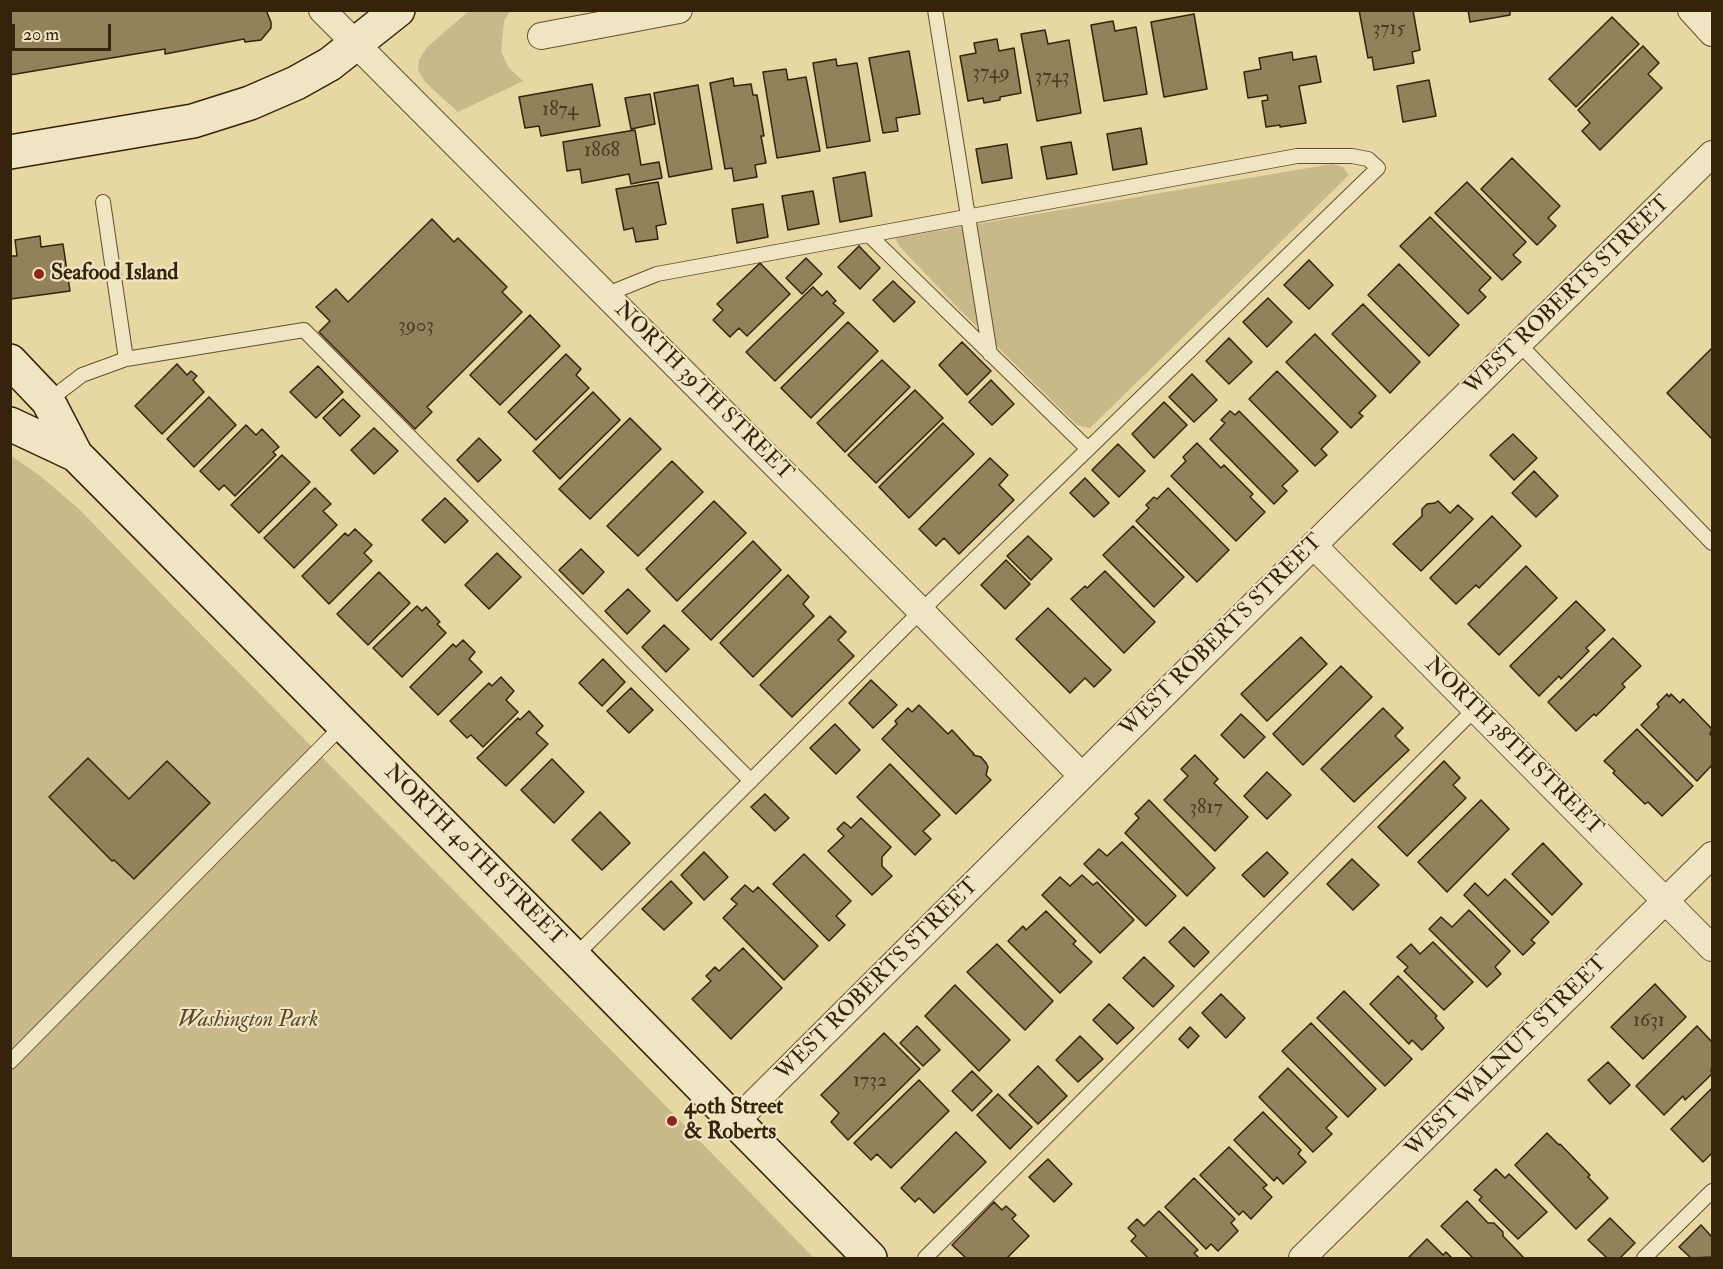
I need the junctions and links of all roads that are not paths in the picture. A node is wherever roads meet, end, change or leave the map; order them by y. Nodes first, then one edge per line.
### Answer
1 (322, 10) edge
2 (398, 10) edge
3 (679, 10) edge
4 (935, 10) edge
5 (1691, 10) edge
6 (1713, 33) edge
7 (541, 36) dead end
8 (356, 44) junction
9 (10, 152) edge
10 (1713, 154) edge
11 (103, 202) dead end
12 (968, 217) junction
13 (869, 235) junction
14 (605, 295) junction
15 (1519, 344) junction
16 (990, 354) junction
17 (126, 359) junction
18 (10, 361) edge
19 (48, 401) junction
20 (10, 424) edge
21 (1088, 449) junction
22 (76, 455) junction
23 (1713, 543) edge
24 (1314, 546) junction
25 (921, 611) junction
26 (1475, 709) junction
27 (343, 725) junction
28 (1082, 776) junction
29 (751, 781) junction
30 (1713, 855) edge
31 (1666, 900) junction
32 (1713, 948) edge
33 (574, 957) junction
34 (10, 1062) edge
35 (735, 1122) junction
36 (1713, 1191) edge
37 (870, 1258) edge
38 (925, 1258) edge
39 (1302, 1258) edge
40 (1644, 1258) edge

1 - 8 street, NORTH 39TH STREET
2 - 8 street
3 - 7 street
4 - 12 lane
5 - 6 street
8 - 9 street
8 - 14 street, NORTH 39TH STREET
10 - 15 street, WEST ROBERTS STREET
11 - 17 lane
12 - 13 lane
12 - 16 lane
12 - 21 lane
13 - 14 lane
13 - 16 lane
14 - 25 street, NORTH 39TH STREET
15 - 23 lane
15 - 24 street, WEST ROBERTS STREET
16 - 21 lane
17 - 19 lane
17 - 29 lane
18 - 19 street, NORTH 40TH STREET
19 - 22 street, NORTH 40TH STREET
20 - 22 street, NORTH 40TH STREET
21 - 25 lane
22 - 27 street, NORTH 40TH STREET
24 - 26 street, NORTH 38TH STREET
24 - 28 street, WEST ROBERTS STREET
25 - 28 street, NORTH 39TH STREET
25 - 29 lane
26 - 31 street, NORTH 38TH STREET
26 - 38 lane
27 - 33 street, NORTH 40TH STREET
27 - 34 lane
28 - 35 street, WEST ROBERTS STREET
29 - 33 lane
30 - 31 street, WEST WALNUT STREET
31 - 32 street, NORTH 38TH STREET
31 - 39 street, WEST WALNUT STREET
33 - 35 street, NORTH 40TH STREET
35 - 37 street, NORTH 40TH STREET
36 - 40 lane

